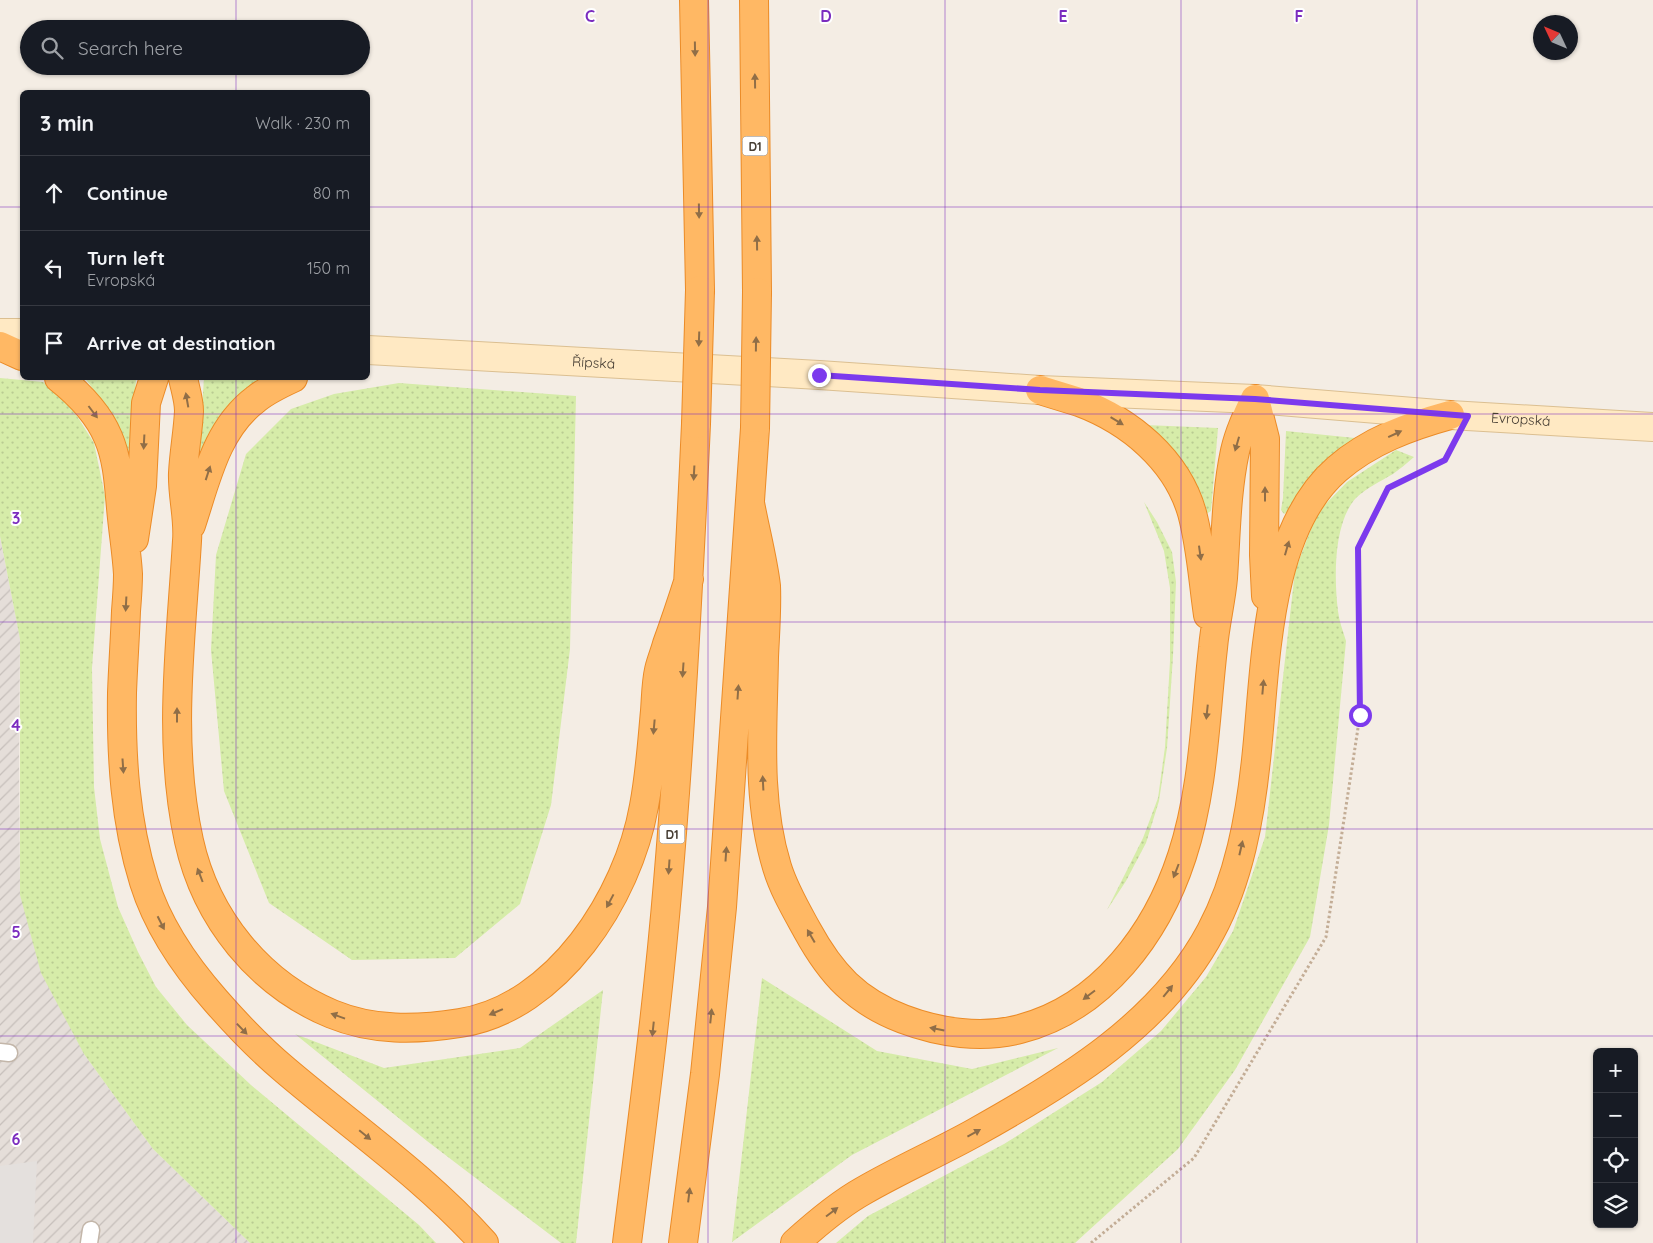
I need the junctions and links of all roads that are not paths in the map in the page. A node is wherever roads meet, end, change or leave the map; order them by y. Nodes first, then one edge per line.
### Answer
1 (694, 0) edge
2 (754, 0) edge
3 (0, 333) edge
4 (20, 334) edge
5 (0, 346) edge
6 (370, 350) edge
7 (20, 355) edge
8 (819, 375) joint
9 (61, 380) edge
10 (153, 380) edge
11 (183, 380) edge
12 (289, 380) edge
13 (1040, 390) junction
14 (1255, 399) junction
15 (1459, 415) junction
16 (1653, 427) edge
17 (750, 503) junction
18 (188, 536) junction
19 (128, 575) junction
20 (689, 579) junction
21 (1268, 630) junction
22 (1213, 646) junction
23 (484, 1243) edge
24 (627, 1243) edge
25 (683, 1243) edge
26 (794, 1243) edge

1 -> 20 highway, D1, bridge
17 -> 2 highway, D1, bridge
3 - 4 street
5 - 7 highway
6 - 8 street, Řípská
8 - 13 street, Evropská
9 -> 19 highway
10 -> 19 highway
18 -> 11 highway
18 -> 12 highway
13 - 14 street, Evropská
13 -> 22 highway
14 - 15 street, Evropská
21 -> 14 highway
14 -> 22 highway
15 - 16 street, Evropská
21 -> 15 highway
22 -> 17 highway
25 -> 17 highway, D1
20 -> 18 highway
19 -> 23 highway
20 -> 24 highway, D1
26 -> 21 highway

